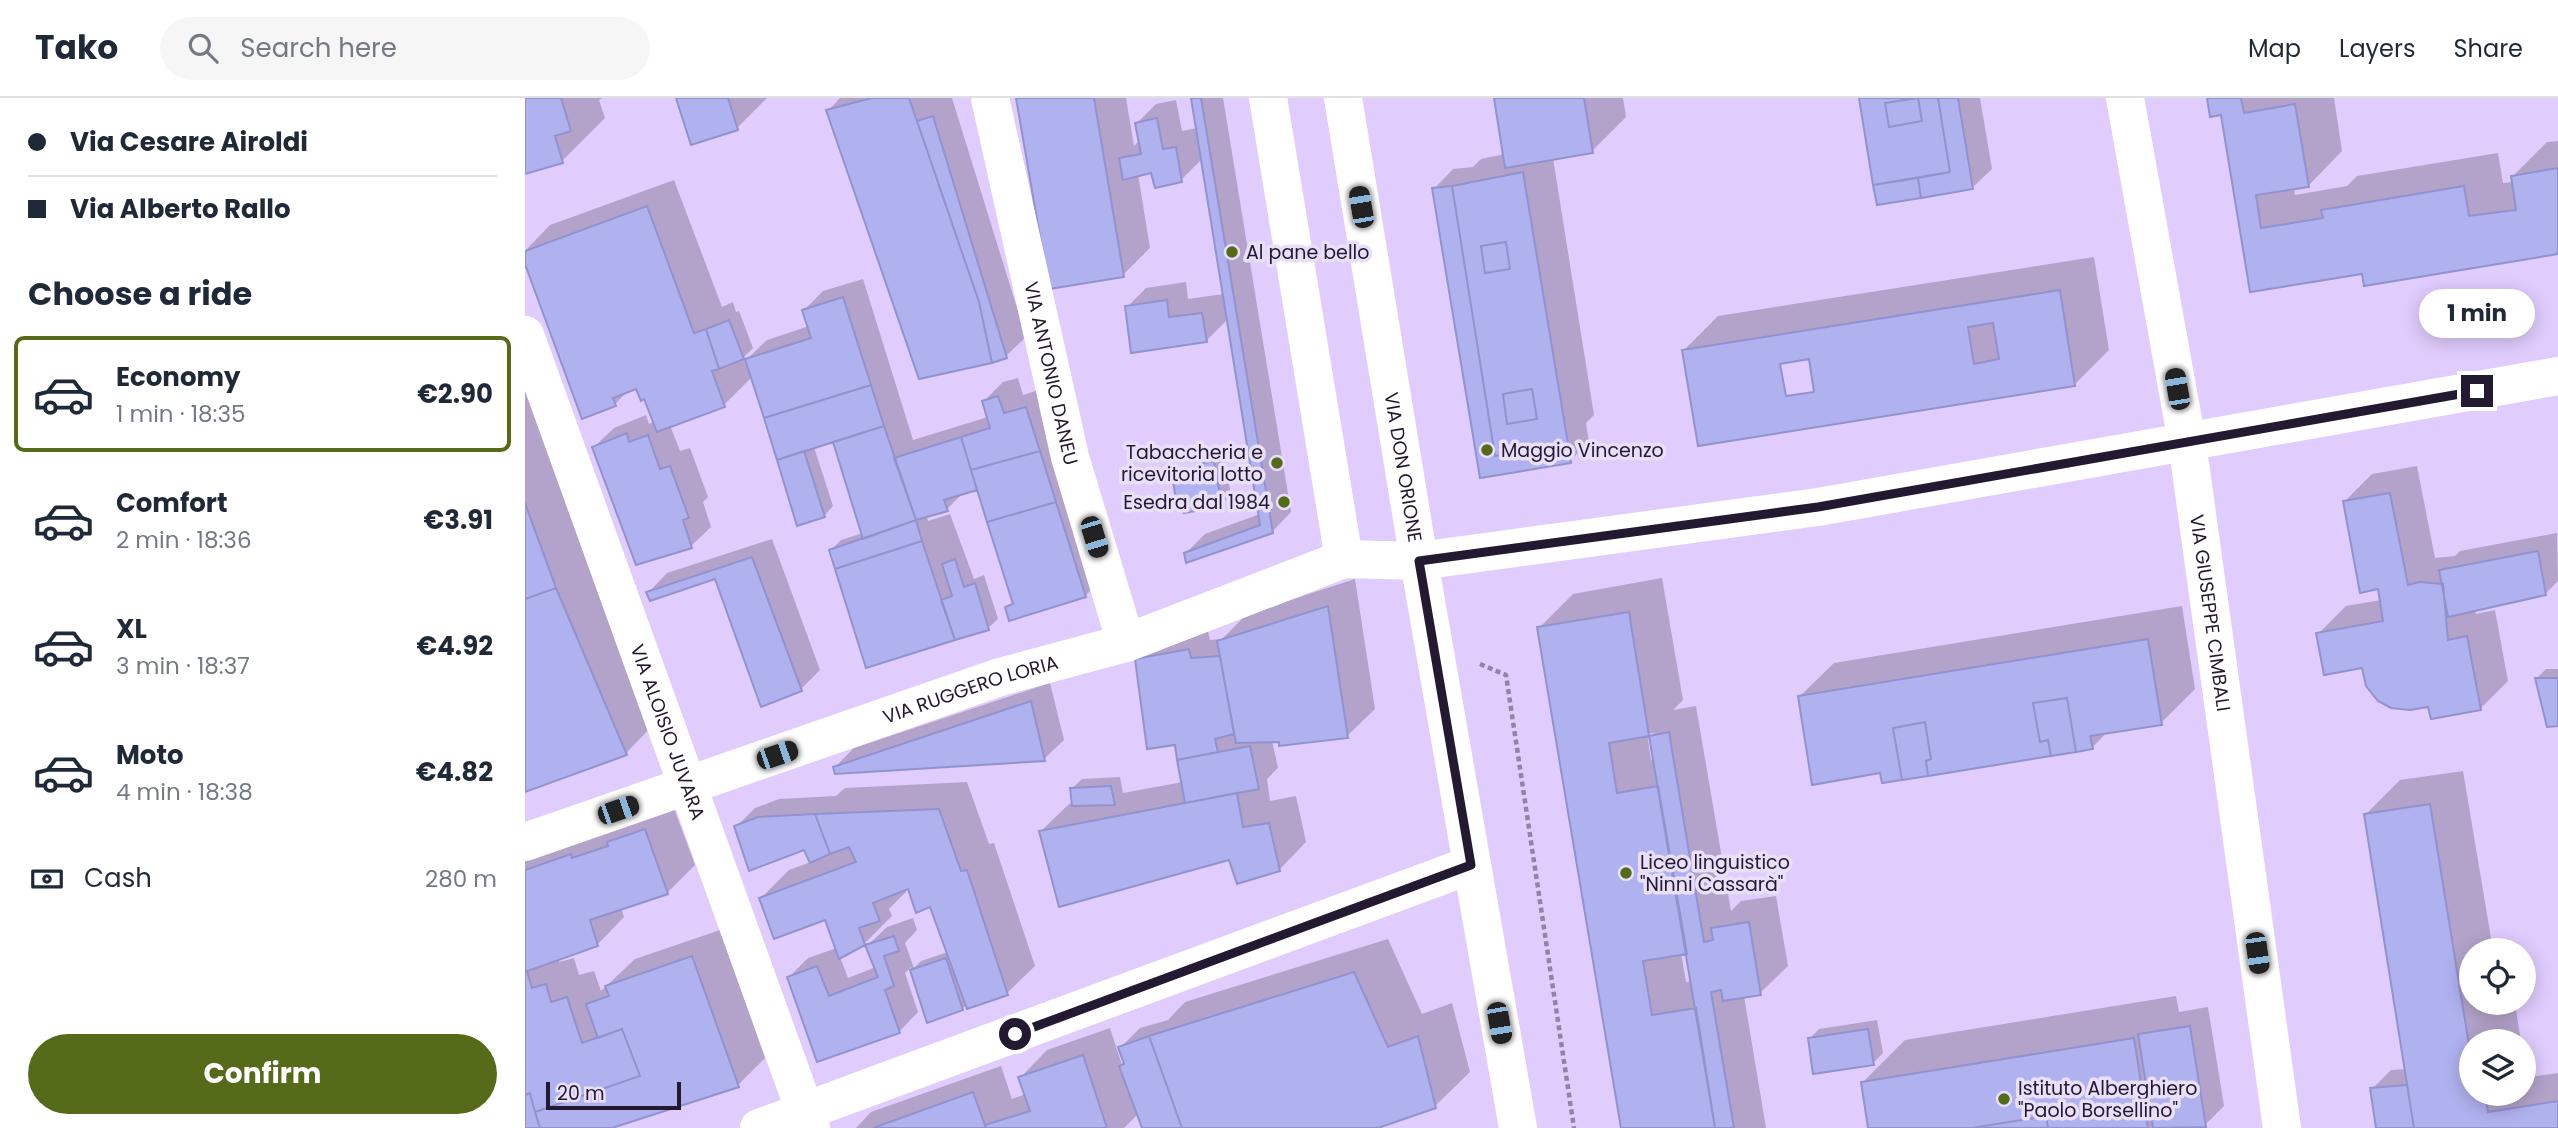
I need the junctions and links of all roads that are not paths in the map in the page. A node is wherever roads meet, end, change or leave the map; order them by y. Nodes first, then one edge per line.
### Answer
1 (990, 98) edge
2 (1268, 98) edge
3 (1343, 98) edge
4 (2125, 98) edge
5 (525, 335) edge
6 (2558, 376) edge
7 (2187, 442) junction
8 (1344, 559) junction
9 (1419, 561) junction
10 (1126, 643) junction
11 (687, 786) junction
12 (525, 842) edge
13 (1471, 865) junction
14 (808, 1120) edge
15 (759, 1128) edge
16 (1518, 1128) edge
17 (2281, 1128) edge

1 - 10 street, VIA ANTONIO DANEU
2 - 8 street
3 - 9 street, VIA DON ORIONE
4 - 7 street, VIA GIUSEPPE CIMBALI
5 - 11 street, VIA ALOISIO JUVARA
6 - 7 street, VIA RUGGERO LORIA
7 - 9 street, VIA RUGGERO LORIA
7 - 17 street, VIA GIUSEPPE CIMBALI
8 - 9 street, VIA RUGGERO LORIA
8 - 10 street, VIA RUGGERO LORIA
9 - 13 street, VIA DON ORIONE
10 - 11 street, VIA RUGGERO LORIA
11 - 12 street, VIA RUGGERO LORIA
11 - 14 street, VIA ALOISIO JUVARA
13 - 14 street
13 - 16 street, VIA DON ORIONE
14 - 15 street

